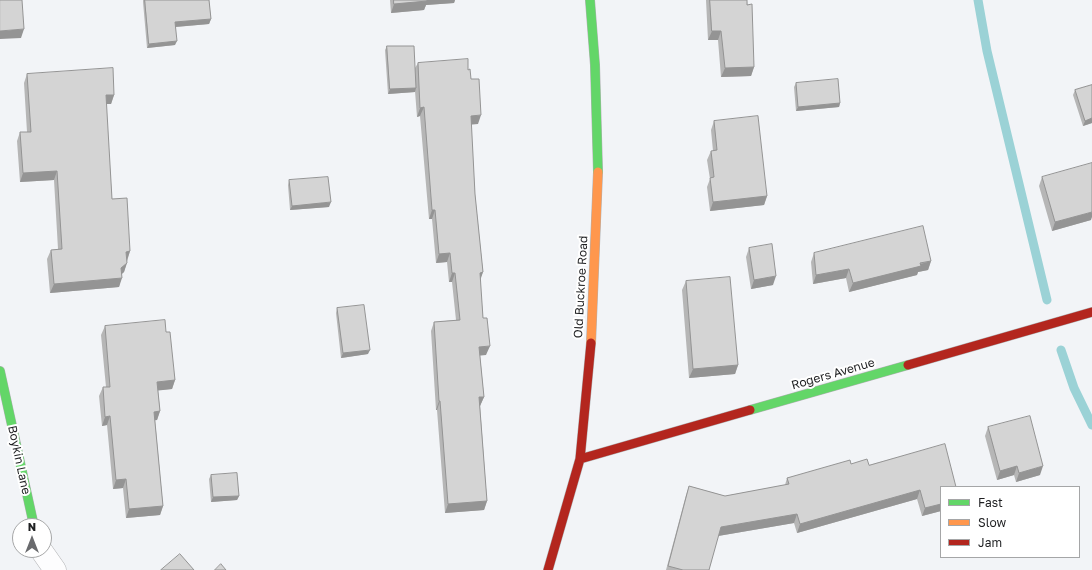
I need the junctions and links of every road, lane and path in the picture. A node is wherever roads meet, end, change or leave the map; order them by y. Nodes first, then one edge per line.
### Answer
1 (590, 0) edge
2 (1092, 312) edge
3 (0, 371) edge
4 (580, 459) junction
5 (32, 518) edge
6 (47, 558) edge
7 (55, 570) edge
8 (548, 570) edge

1 - 4 street, Old Buckroe Road
2 - 4 street, Rogers Avenue
3 - 5 street, Boykin Lane
4 - 8 street, Old Buckroe Road
6 - 7 street

